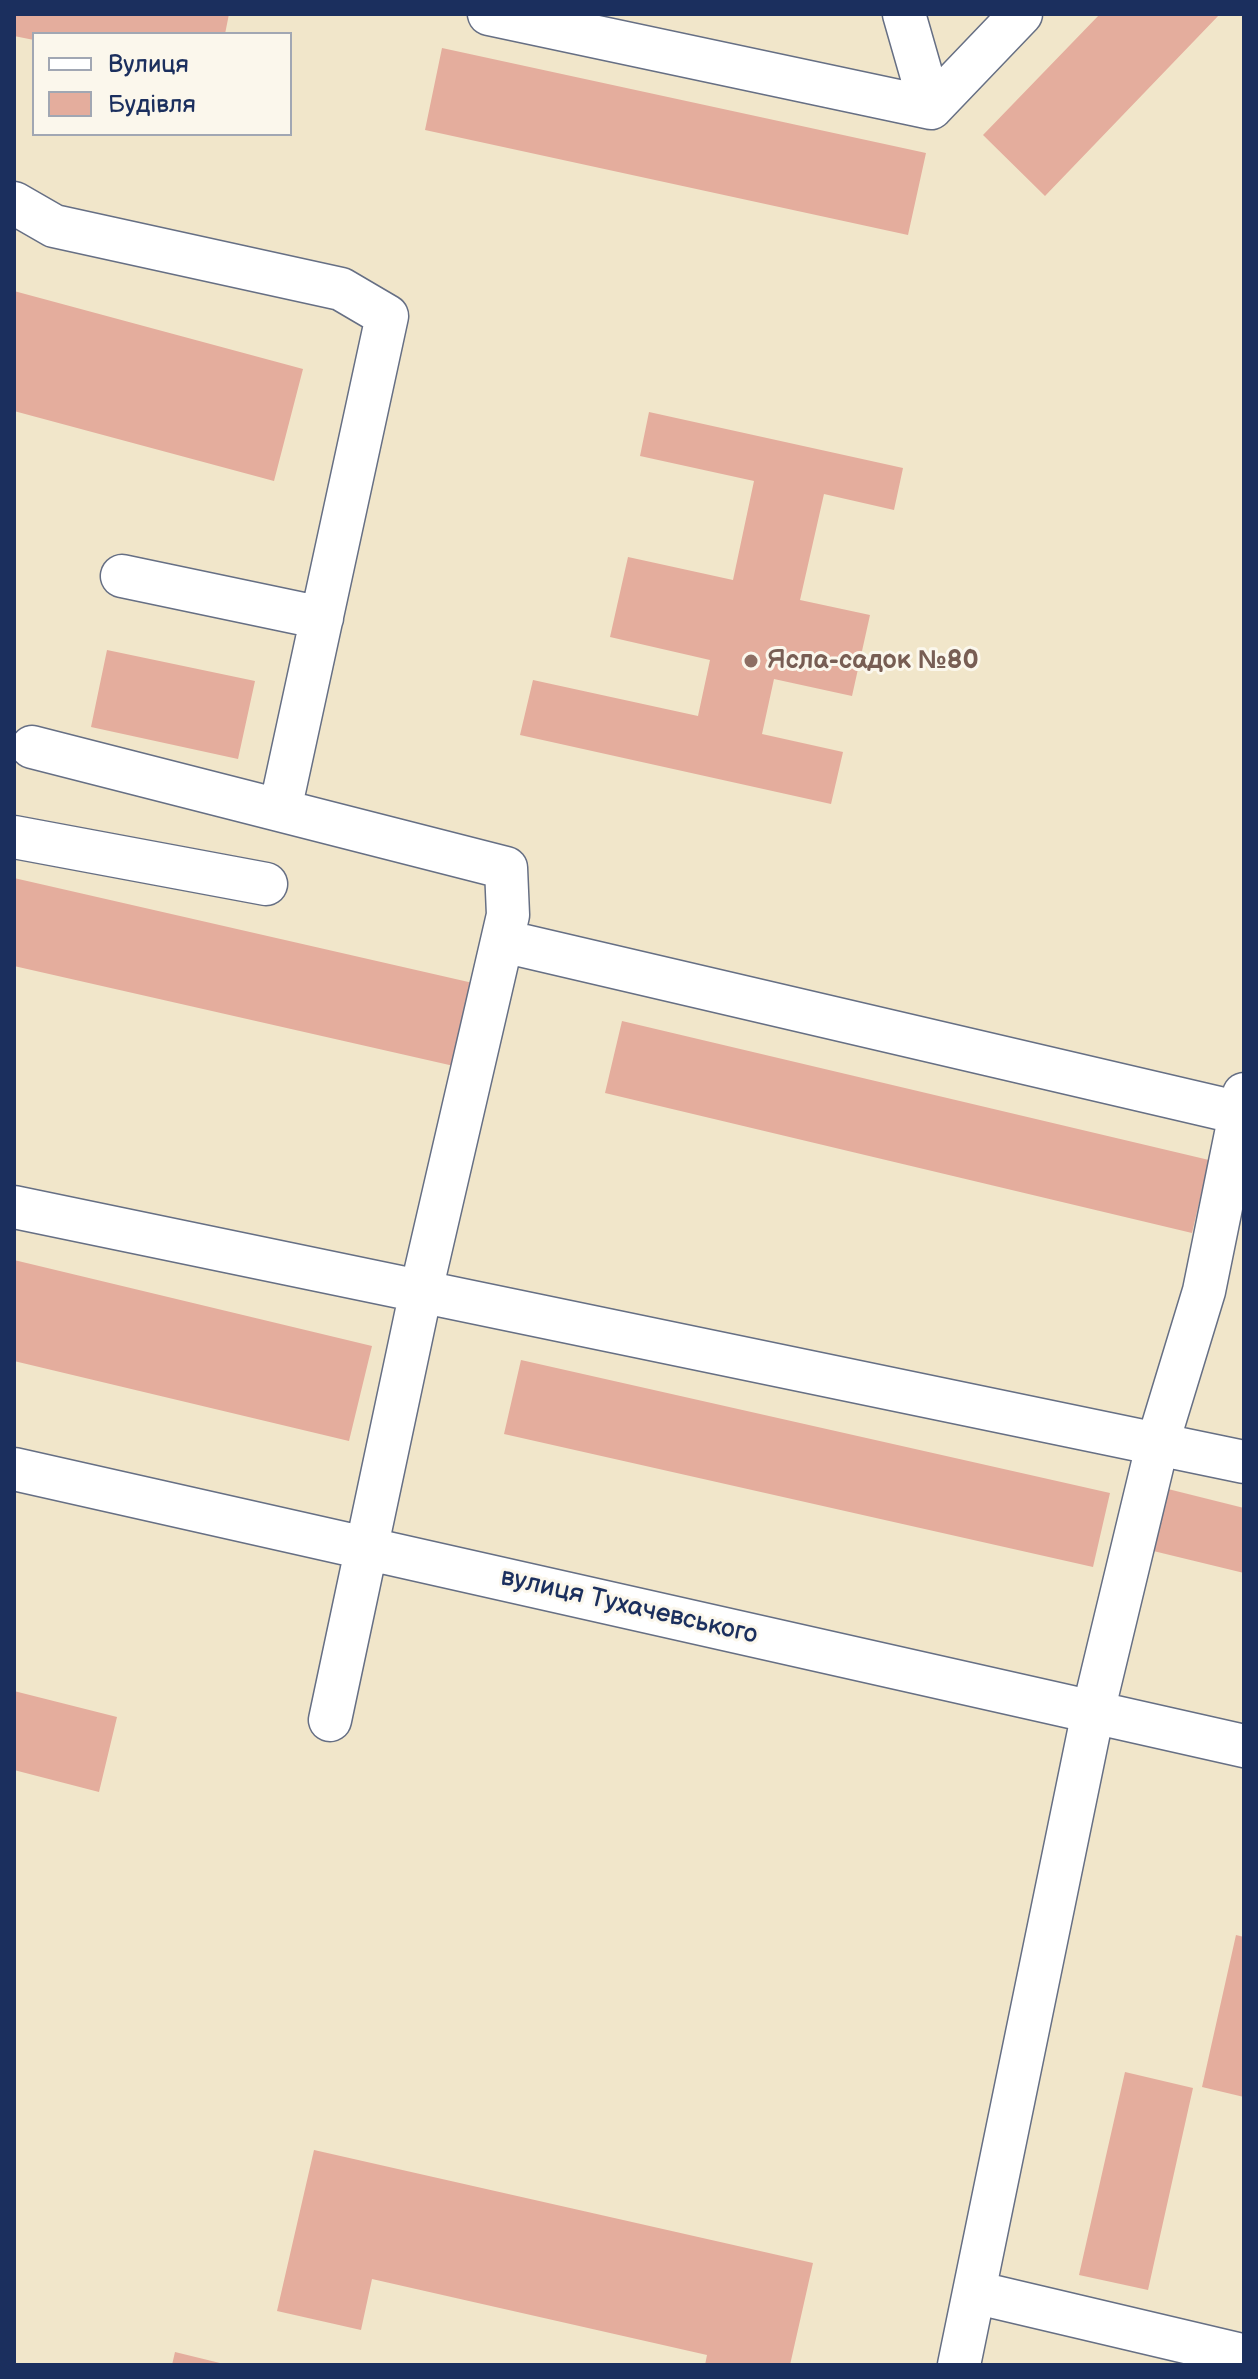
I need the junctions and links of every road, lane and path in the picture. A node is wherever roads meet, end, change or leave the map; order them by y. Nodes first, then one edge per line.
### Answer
1 (489, 14) edge
2 (904, 14) edge
3 (1021, 14) edge
4 (931, 108) junction
5 (14, 203) edge
6 (122, 576) dead end
7 (322, 618) junction
8 (32, 747) dead end
9 (280, 810) junction
10 (14, 837) edge
11 (266, 884) dead end
12 (503, 941) junction
13 (1242, 1103) edge
14 (14, 1207) edge
15 (421, 1291) junction
16 (1158, 1442) junction
17 (1244, 1462) edge
18 (14, 1469) edge
19 (366, 1547) junction
20 (1093, 1712) junction
21 (330, 1720) dead end
22 (1244, 1746) edge
23 (974, 2292) junction
24 (959, 2365) edge
25 (1235, 2365) edge

1 - 4 street
2 - 4 street
3 - 4 street
5 - 7 street
6 - 7 street
7 - 9 street
8 - 9 street
9 - 12 street
10 - 11 street
12 - 13 street
12 - 15 street
13 - 16 street
14 - 15 street
15 - 16 street
15 - 19 street
16 - 17 street
16 - 20 street
18 - 19 street, вулиця Тухачевського
19 - 20 street, вулиця Тухачевського
19 - 21 street
20 - 22 street, вулиця Тухачевського
20 - 23 street
23 - 24 street
23 - 25 street

